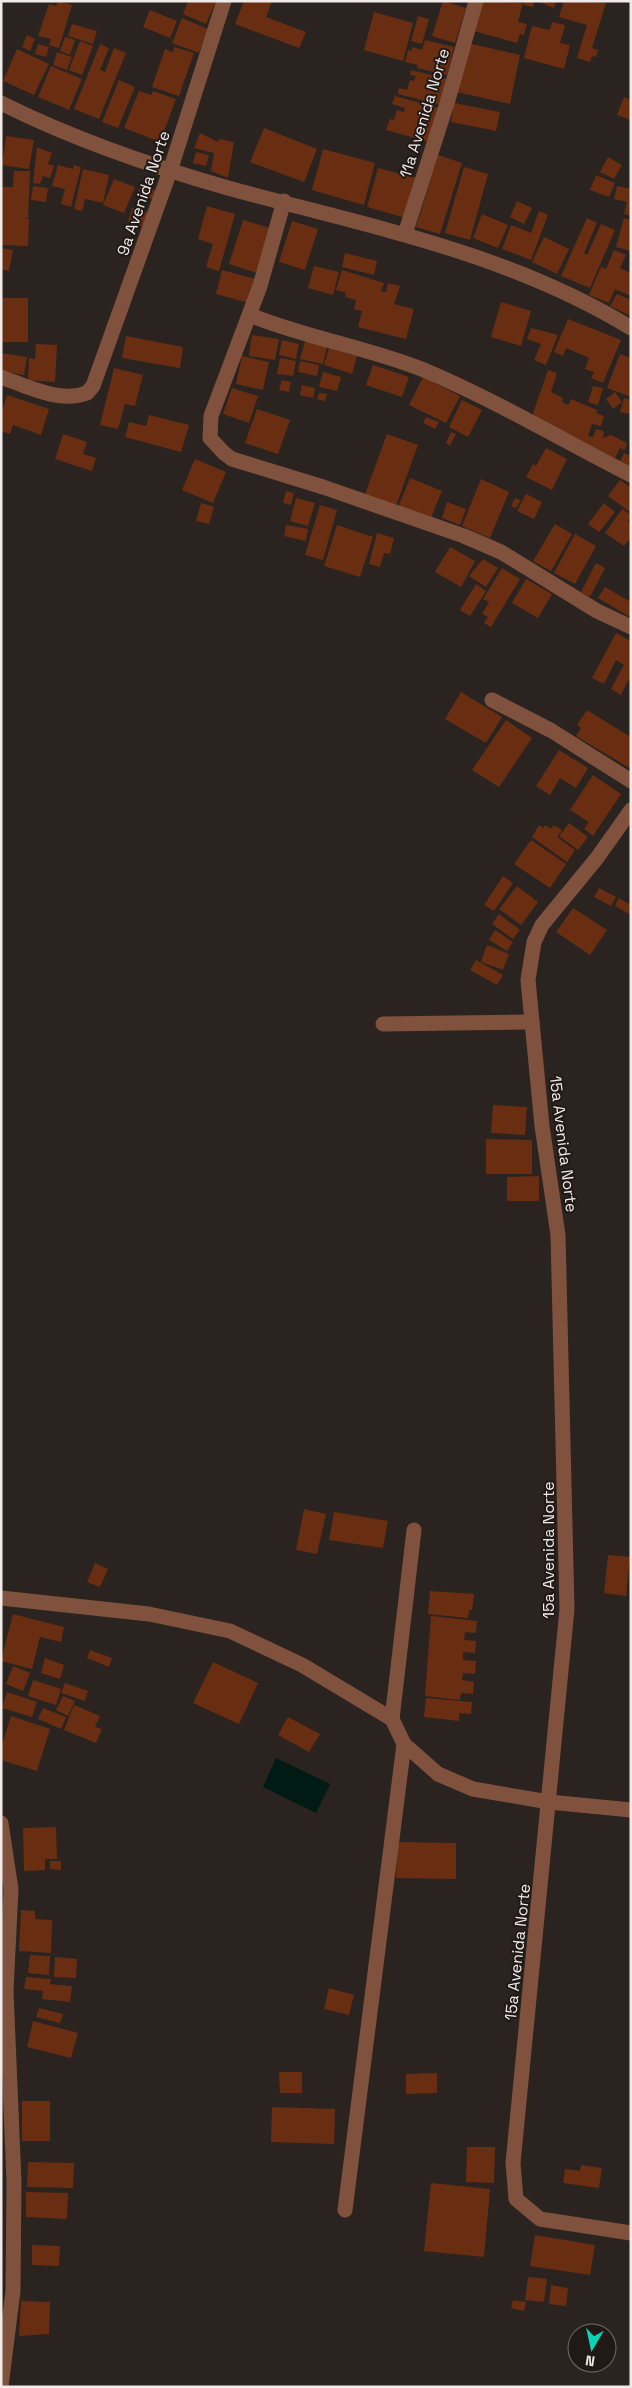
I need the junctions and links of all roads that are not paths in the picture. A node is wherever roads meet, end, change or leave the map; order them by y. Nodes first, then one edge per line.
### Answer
1 (224, 1) edge
2 (476, 1) edge
3 (4, 104) edge
4 (1, 120) edge
5 (170, 171) junction
6 (284, 201) junction
7 (405, 234) junction
8 (250, 315) junction
9 (631, 328) edge
10 (1, 377) edge
11 (631, 475) edge
12 (631, 626) edge
13 (492, 700) dead end
14 (631, 781) edge
15 (631, 810) edge
16 (532, 1022) junction
17 (382, 1024) dead end
18 (414, 1530) dead end
19 (1, 1598) edge
20 (392, 1719) junction
21 (404, 1744) junction
22 (549, 1802) junction
23 (631, 1810) edge
24 (1, 1823) edge
25 (345, 2210) dead end
26 (631, 2233) edge
27 (1, 2386) edge

1 - 5 street, 9a Avenida Norte
2 - 7 street, 11a Avenida Norte
3 - 4 street
3 - 5 street
5 - 6 street
5 - 10 street, 9a Avenida Norte
6 - 7 street
6 - 8 street
7 - 9 street
8 - 11 street
8 - 12 street
13 - 14 street
15 - 16 street, 15a Avenida Norte
16 - 17 street
16 - 22 street, 15a Avenida Norte
18 - 20 street
19 - 20 street
20 - 21 street
21 - 22 street
21 - 25 street
22 - 23 street
22 - 26 street, 15a Avenida Norte
24 - 27 street

